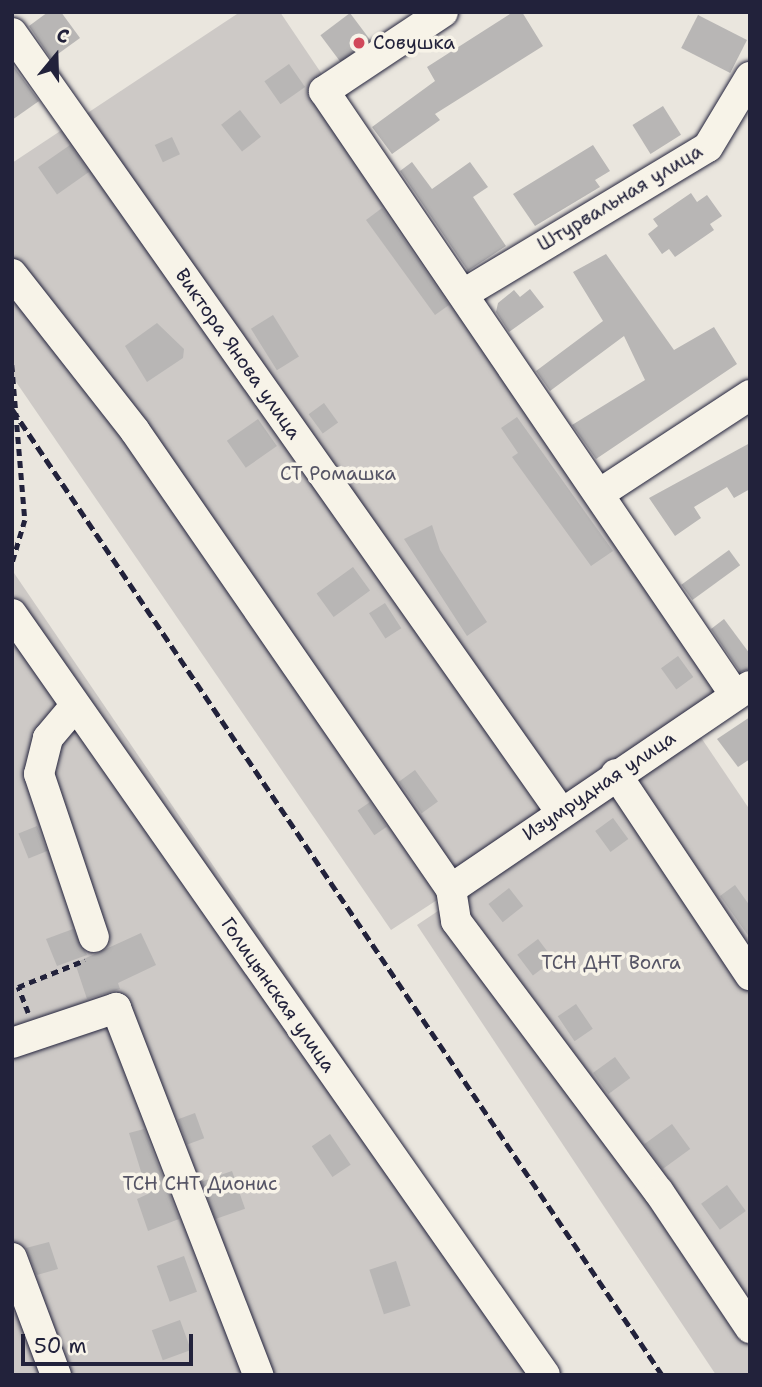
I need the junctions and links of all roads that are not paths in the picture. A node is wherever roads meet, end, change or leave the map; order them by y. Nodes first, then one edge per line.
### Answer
1 (443, 12) edge
2 (12, 33) edge
3 (750, 77) edge
4 (12, 274) edge
5 (465, 293) junction
6 (750, 395) edge
7 (602, 492) junction
8 (12, 614) edge
9 (742, 690) edge
10 (75, 706) junction
11 (616, 774) junction
12 (561, 812) junction
13 (450, 889) junction
14 (94, 937) road end
15 (750, 975) edge
16 (24, 1039) edge
17 (12, 1258) edge
18 (750, 1328) edge
19 (56, 1375) edge
20 (258, 1375) edge
21 (545, 1375) edge

1 - 5 street
2 - 12 street, Виктора Янова улица
3 - 5 street, Штурвальная улица
4 - 13 street
5 - 7 street
6 - 7 street
7 - 9 street
8 - 10 street, Голицынская улица
9 - 11 street, Изумрудная улица
10 - 14 street
10 - 21 street, Голицынская улица
11 - 12 street, Изумрудная улица
11 - 15 street
12 - 13 street, Изумрудная улица
13 - 18 street
16 - 20 street
17 - 19 street

